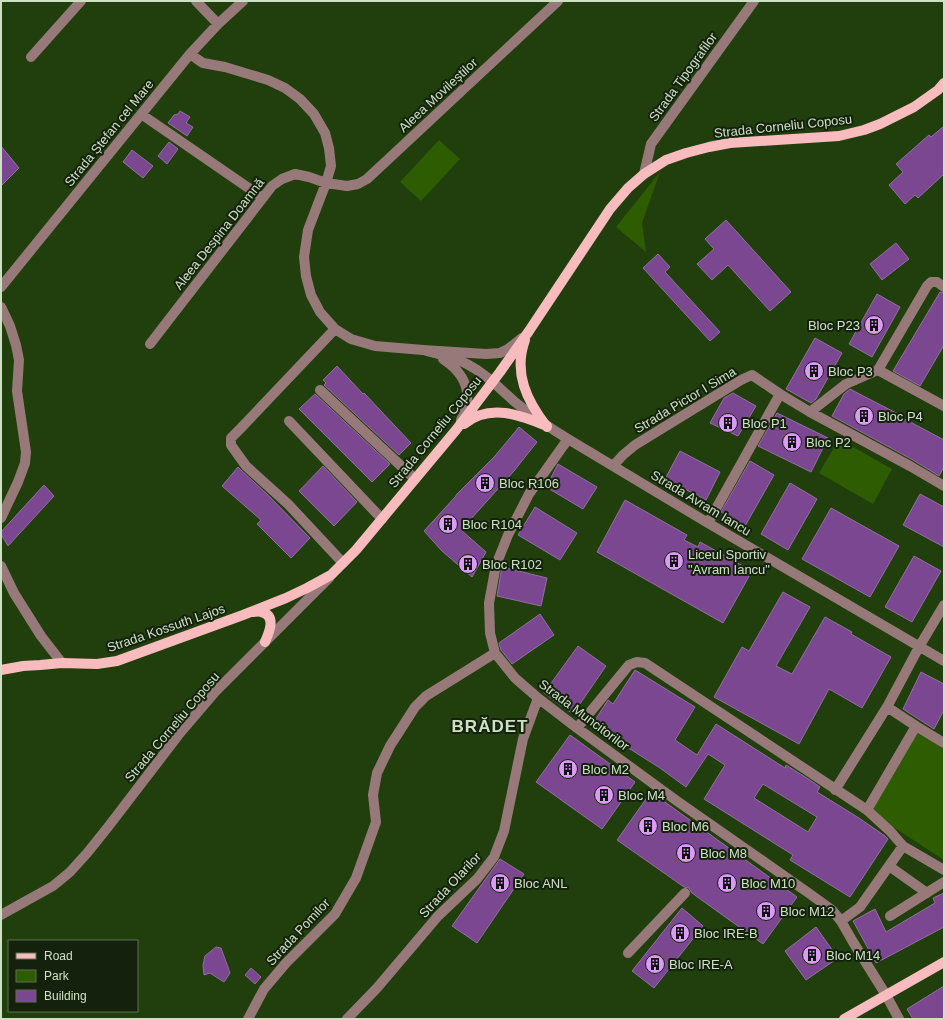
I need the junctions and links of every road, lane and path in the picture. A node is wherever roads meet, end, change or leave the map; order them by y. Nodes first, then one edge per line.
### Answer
1 (81, 1) edge
2 (196, 1) edge
3 (243, 1) edge
4 (558, 1) edge
5 (754, 1) edge
6 (218, 24) junction
7 (190, 54) junction
8 (31, 57) dead end
9 (944, 83) edge
10 (141, 114) junction
11 (644, 174) junction
12 (326, 183) junction
13 (263, 198) junction
14 (944, 286) edge
15 (1, 287) edge
16 (1, 307) edge
17 (335, 329) junction
18 (529, 331) junction
19 (150, 344) dead end
20 (423, 350) junction
21 (878, 370) junction
22 (493, 381) junction
23 (320, 390) dead end
24 (780, 394) junction
25 (944, 406) edge
26 (810, 412) junction
27 (289, 421) dead end
28 (547, 426) junction
29 (456, 430) junction
30 (568, 440) junction
31 (613, 466) junction
32 (415, 479) junction
33 (944, 486) edge
34 (1, 518) edge
35 (382, 519) junction
36 (708, 523) junction
37 (343, 563) junction
38 (1, 566) edge
39 (331, 575) junction
40 (944, 605) edge
41 (250, 612) junction
42 (265, 642) junction
43 (919, 647) junction
44 (495, 653) junction
45 (944, 661) edge
46 (62, 663) junction
47 (3, 670) edge
48 (538, 698) junction
49 (887, 707) junction
50 (916, 726) junction
51 (577, 728) junction
52 (944, 743) edge
53 (835, 790) junction
54 (867, 810) junction
55 (904, 846) junction
56 (889, 866) junction
57 (944, 870) edge
58 (944, 882) edge
59 (685, 893) dead end
60 (927, 893) junction
61 (1, 915) edge
62 (890, 916) dead end
63 (841, 921) junction
64 (628, 953) dead end
65 (944, 962) edge
66 (886, 995) junction
67 (248, 1019) edge
68 (347, 1019) edge
69 (844, 1019) edge
70 (899, 1019) edge

1 - 8 street
2 - 6 street
3 - 6 street, Strada Ștefan cel Mare
4 - 12 street, Aleea Movileștilor
5 - 11 street, Strada Tipografilor
6 - 7 street, Strada Ștefan cel Mare
7 - 10 street, Strada Ștefan cel Mare
7 - 12 street
9 - 11 main road, Strada Corneliu Coposu
10 - 13 street
10 - 15 street, Strada Ștefan cel Mare
11 - 18 main road, Strada Corneliu Coposu
12 - 13 street, Aleea Despina Doamnă
12 - 17 street
13 - 19 street, Aleea Despina Doamnă
14 - 21 street
16 - 34 street
17 - 20 street
17 - 37 street
18 - 20 street
18 - 22 main road, Strada Corneliu Coposu
18 - 28 main road
20 - 22 street, Strada Avram Iancu
20 - 29 street
21 - 25 street
21 - 26 street
22 - 28 street, Strada Avram Iancu
22 - 29 main road, Strada Corneliu Coposu
23 - 32 street
24 - 26 street, Strada Pictor I Sima
24 - 31 street, Strada Pictor I Sima
24 - 36 street
26 - 33 street, Strada Pictor I Sima
27 - 35 street
28 - 29 main road
28 - 30 street, Strada Avram Iancu
29 - 32 main road, Strada Corneliu Coposu
30 - 31 street, Strada Avram Iancu
30 - 44 street, Strada Muncitorilor
31 - 36 street, Strada Avram Iancu
32 - 35 main road, Strada Corneliu Coposu
35 - 37 main road, Strada Corneliu Coposu
36 - 43 street, Strada Avram Iancu
37 - 39 main road, Strada Corneliu Coposu
38 - 46 street
39 - 41 main road, Strada Kossuth Lajos
39 - 42 street, Strada Corneliu Coposu
40 - 43 street
41 - 42 main road
41 - 46 main road, Strada Kossuth Lajos
42 - 61 street, Strada Corneliu Coposu
43 - 45 street, Strada Avram Iancu
43 - 49 street
44 - 48 street, Strada Muncitorilor
44 - 67 street, Strada Pomilor
46 - 47 main road, Strada Kossuth Lajos
48 - 51 street, Strada Muncitorilor
48 - 68 street, Strada Olarilor
49 - 50 street
49 - 53 street
50 - 52 street
50 - 54 street
51 - 53 street
51 - 63 street, Strada Muncitorilor
53 - 54 street
54 - 55 street
55 - 56 street
55 - 57 street
56 - 60 street
56 - 63 street
58 - 60 street
59 - 64 street
60 - 62 street
63 - 66 street, Strada Muncitorilor
65 - 66 main road
66 - 69 main road
66 - 70 street, Strada Muncitorilor

